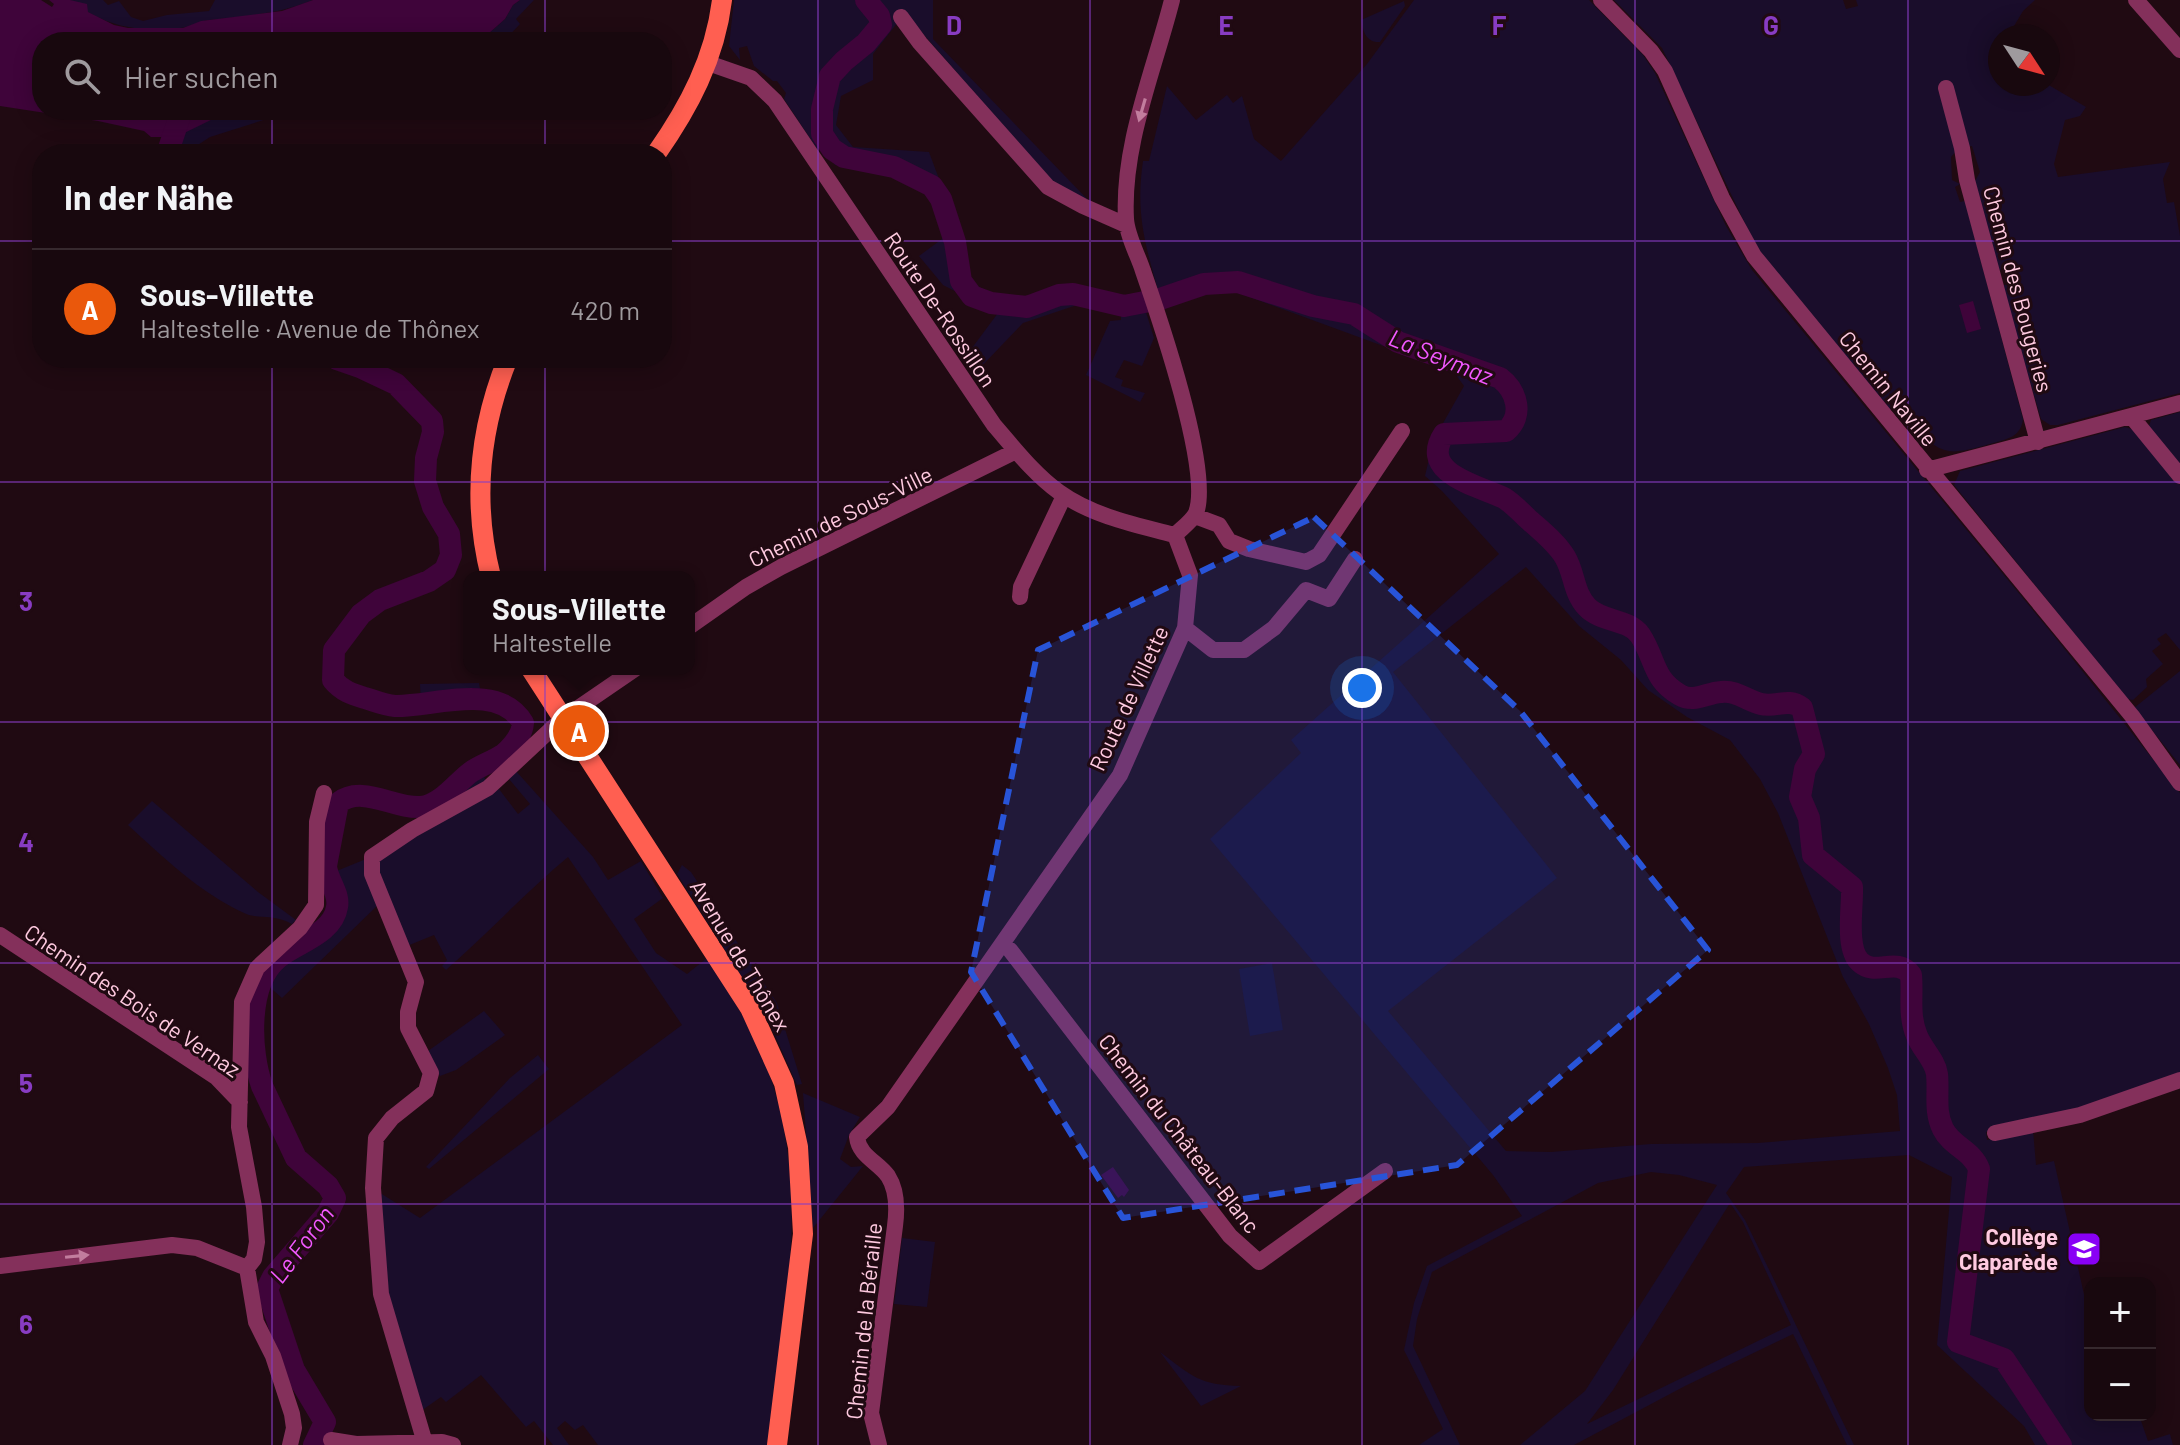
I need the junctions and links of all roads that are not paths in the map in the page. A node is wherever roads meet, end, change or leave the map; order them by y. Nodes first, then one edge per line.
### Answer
1 (722, 0) edge
2 (1172, 0) edge
3 (1601, 0) edge
4 (2136, 0) edge
5 (901, 17) dead end
6 (2180, 50) edge
7 (708, 63) junction
8 (1946, 88) dead end
9 (662, 144) edge
10 (1126, 225) junction
11 (504, 368) edge
12 (2180, 403) edge
13 (2131, 416) junction
14 (1402, 431) dead end
15 (2038, 442) junction
16 (1016, 451) junction
17 (1927, 470) junction
18 (2180, 476) edge
19 (1064, 496) junction
20 (1195, 516) junction
21 (1175, 535) junction
22 (1355, 559) dead end
23 (490, 571) edge
24 (1020, 597) dead end
25 (695, 623) edge
26 (1185, 628) junction
27 (535, 675) edge
28 (626, 675) edge
29 (562, 719) junction
30 (2180, 783) edge
31 (324, 793) dead end
32 (0, 935) edge
33 (1003, 944) junction
34 (2180, 1080) edge
35 (240, 1102) junction
36 (1995, 1133) dead end
37 (1385, 1171) dead end
38 (895, 1201) joint
39 (0, 1266) edge
40 (247, 1268) junction
41 (331, 1440) dead end
42 (425, 1443) edge
43 (290, 1445) edge
44 (453, 1445) edge
45 (777, 1445) edge
46 (879, 1445) edge

1 - 7 main road
2 -> 10 street
3 - 17 street, Chemin Naville
4 - 6 street
5 - 10 street
7 - 9 main road
7 - 16 street, Route De-Rossillon
8 - 15 street, Chemin des Bougeries
10 - 20 street
11 - 23 main road
12 - 13 street
13 - 15 street
13 - 18 street
14 - 20 street
15 - 17 street
16 - 19 street, Route De-Rossillon
16 - 25 street, Chemin de Sous-Ville
17 - 30 street, Chemin Naville
19 - 21 street, Route De-Rossillon
19 - 24 street
20 - 21 street
21 - 26 street, Route de Villette
22 - 26 street
26 - 33 street, Route de Villette
27 - 29 main road, Avenue de Thônex
28 - 29 street
29 - 42 street
29 - 45 main road, Avenue de Thônex
31 - 35 street
32 - 35 street, Chemin des Bois de Vernaz
33 - 37 street, Chemin du Château-Blanc
33 - 38 street, Route de Villette
34 - 36 street
35 - 40 street
38 - 46 street, Chemin de la Béraille
39 -> 40 street
40 - 43 street
41 - 42 street
42 - 44 street

